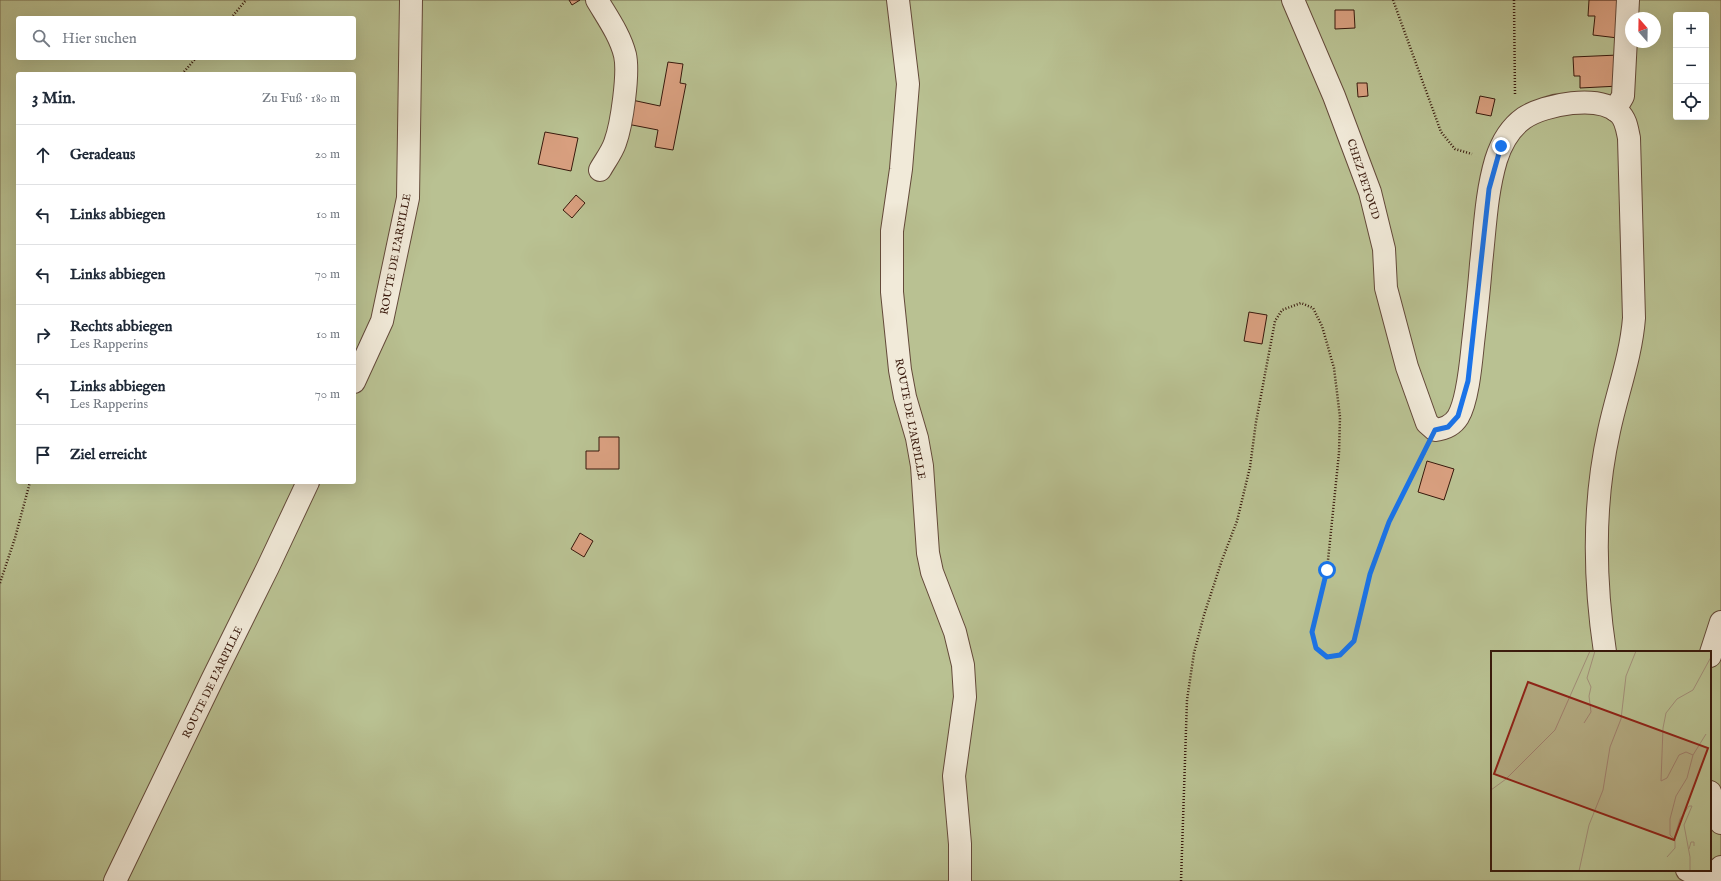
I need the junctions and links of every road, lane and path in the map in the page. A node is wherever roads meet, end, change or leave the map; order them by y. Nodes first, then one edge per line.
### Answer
1 (246, 0) edge
2 (411, 0) edge
3 (597, 0) edge
4 (898, 0) edge
5 (1293, 0) edge
6 (1393, 0) edge
7 (1514, 0) edge
8 (1628, 0) edge
9 (233, 16) edge
10 (194, 60) edge
11 (184, 72) edge
12 (1615, 110) junction
13 (1520, 122) junction
14 (1496, 161) junction
15 (600, 170) dead end
16 (356, 378) edge
17 (1435, 430) junction
18 (29, 484) edge
19 (307, 484) edge
20 (0, 583) edge
21 (1721, 622) edge
22 (1606, 651) edge
23 (1711, 653) edge
24 (1711, 795) edge
25 (1721, 823) edge
26 (1721, 867) edge
27 (1690, 871) edge
28 (115, 881) edge
29 (960, 881) edge
30 (1181, 881) edge

1 - 9 path
2 - 16 street, ROUTE DE L'ARPILLE
3 - 15 street
4 - 29 street, ROUTE DE L'ARPILLE
5 - 17 street, CHEZ PETOUD
6 - 14 path
7 - 13 path
8 - 12 street
10 - 11 path
12 - 13 street
12 - 22 street
13 - 14 street
14 - 17 street
17 - 30 path
18 - 20 path
19 - 28 street, ROUTE DE L'ARPILLE
21 - 23 street
24 - 25 street
26 - 27 street

